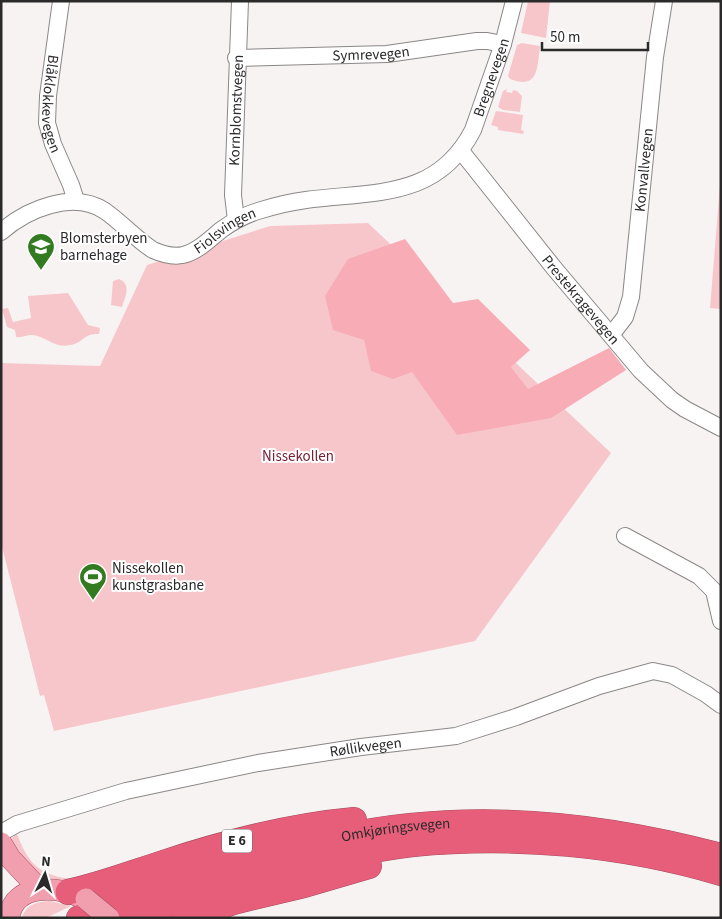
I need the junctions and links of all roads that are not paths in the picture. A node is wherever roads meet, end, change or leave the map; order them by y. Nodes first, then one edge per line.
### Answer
1 (62, 1) edge
2 (240, 1) edge
3 (514, 1) edge
4 (664, 1) edge
5 (503, 44) junction
6 (236, 58) junction
7 (460, 151) junction
8 (76, 202) junction
9 (236, 220) junction
10 (1, 232) edge
11 (612, 334) junction
12 (721, 428) edge
13 (625, 536) dead end
14 (721, 621) edge
15 (721, 705) edge
16 (1, 833) edge
17 (411, 835) junction
18 (1, 843) edge
19 (721, 856) edge
20 (721, 874) edge
21 (39, 889) junction
22 (78, 903) edge
23 (7, 908) edge
24 (109, 918) edge
25 (131, 918) edge
26 (185, 918) edge

1 - 8 street, Blåklokkevegen
2 - 6 street, Kornblomstvegen
3 - 5 street, Bregnevegen
4 - 11 street, Konvallvegen
5 - 6 street, Symrevegen
5 - 7 street, Bregnevegen
6 - 9 street, Kornblomstvegen
7 - 9 street, Fiolsvingen
7 - 11 street, Prestekragevegen
8 - 9 street, Fiolsvingen
8 - 10 street, Fiolsvingen
11 - 12 street, Prestekragevegen
13 - 14 street
15 - 16 street, Røllikvegen
17 - 19 highway, Omkjøringsvegen / E 6
17 - 20 highway, Omkjøringsvegen / E 6
17 - 22 highway, E 6
17 - 25 highway, Omkjøringsvegen / E 6
17 - 26 highway
18 - 21 main road
21 - 22 main road
21 - 23 main road
22 - 24 main road, bridge

